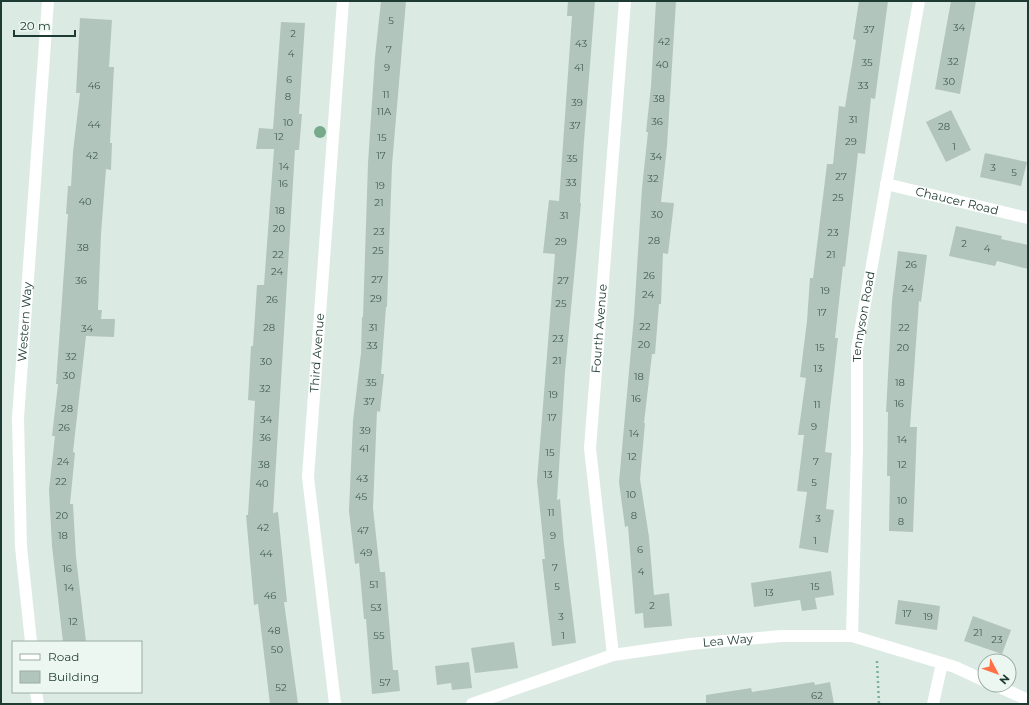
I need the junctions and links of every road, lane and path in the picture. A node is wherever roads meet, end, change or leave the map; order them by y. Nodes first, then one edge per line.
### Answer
1 (48, 1) edge
2 (343, 1) edge
3 (625, 1) edge
4 (919, 1) edge
5 (886, 184) junction
6 (1028, 217) edge
7 (852, 636) junction
8 (31, 641) edge
9 (877, 644) junction
10 (613, 655) junction
11 (942, 663) junction
12 (977, 678) edge
13 (36, 693) edge
14 (1013, 693) edge
15 (1028, 700) edge
16 (38, 704) edge
17 (335, 704) edge
18 (472, 704) edge
19 (879, 704) edge
20 (934, 704) edge

1 - 8 street, Western Way
2 - 17 street, Third Avenue
3 - 10 street, Fourth Avenue
4 - 5 street, Tennyson Road
5 - 6 street, Chaucer Road
5 - 7 street, Tennyson Road
7 - 9 street, Lea Way
7 - 10 street, Lea Way
9 - 11 street, Lea Way
9 - 19 path
10 - 18 street, Lea Way
11 - 12 street, Lea Way
11 - 20 street
13 - 16 street
14 - 15 street

